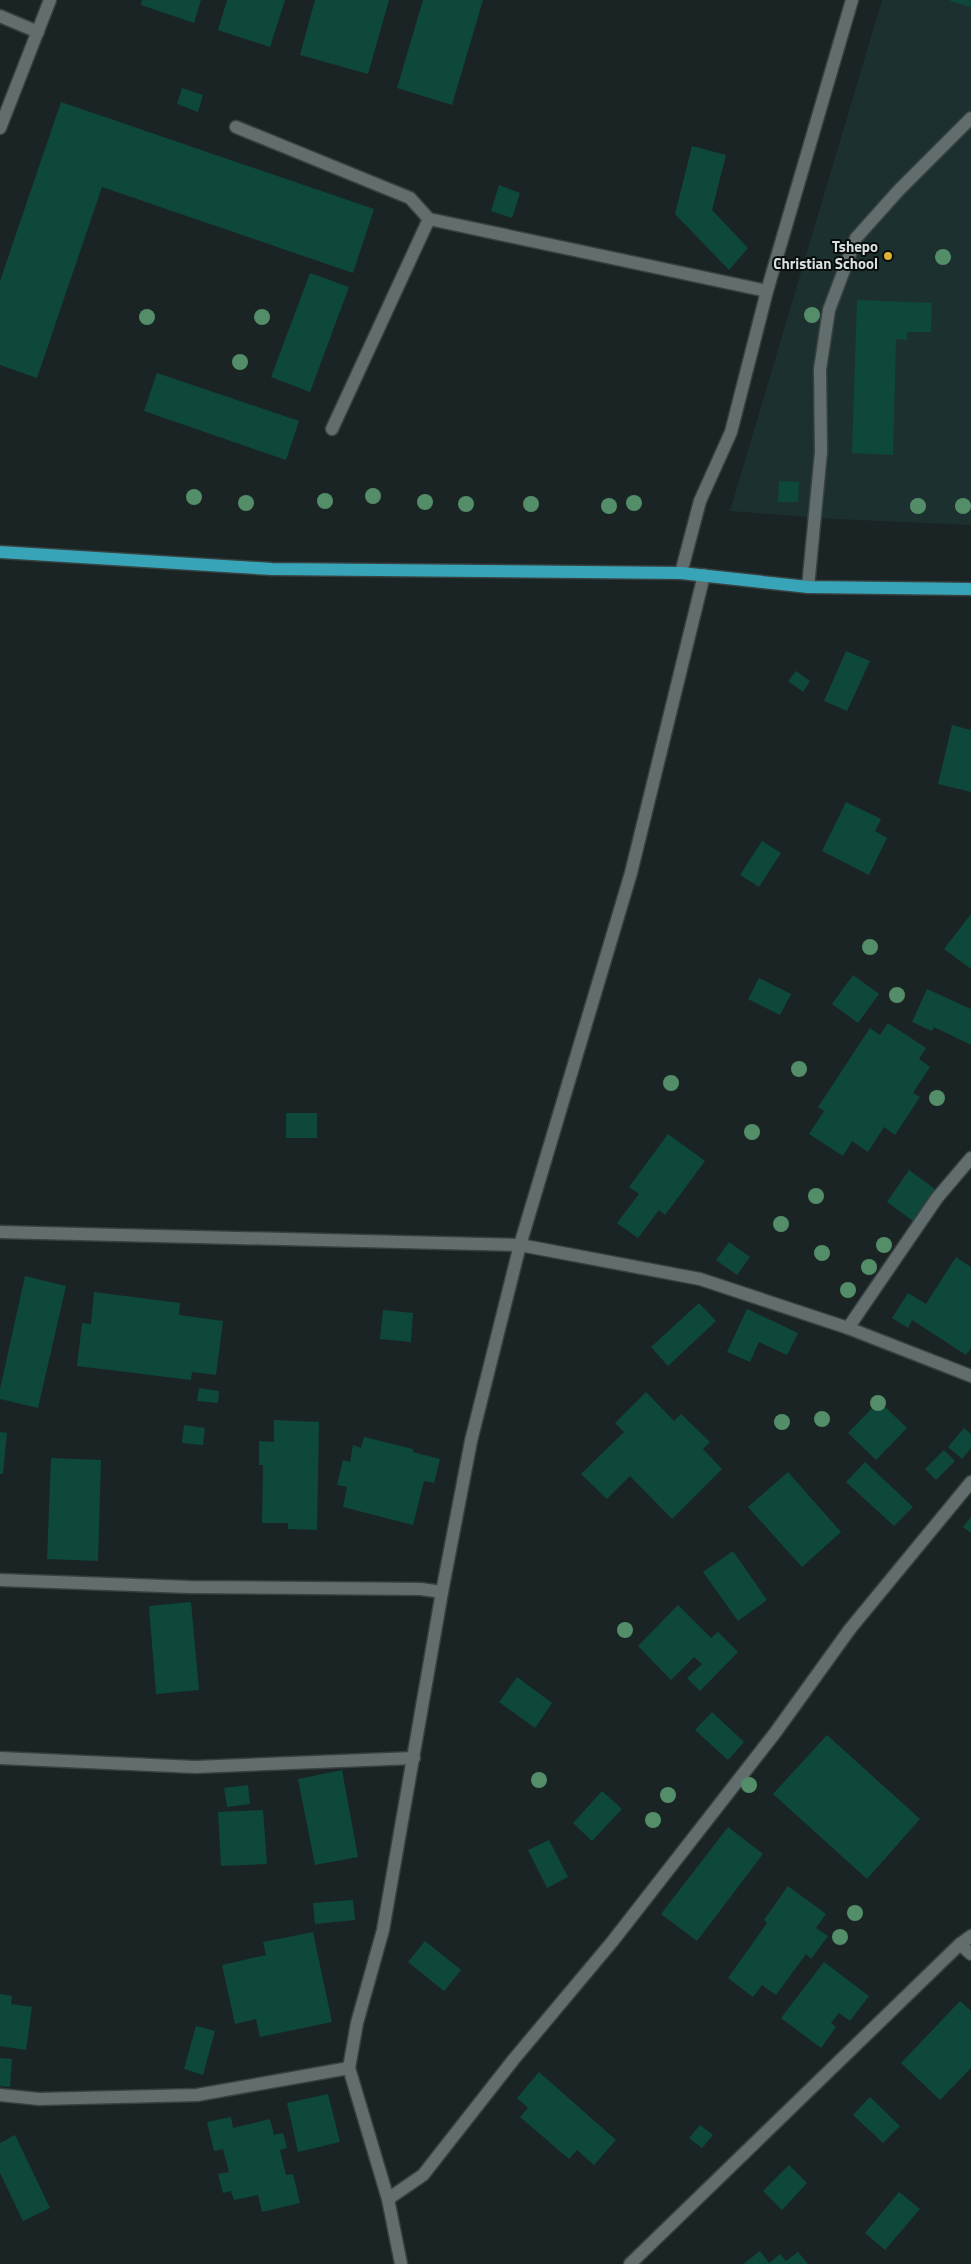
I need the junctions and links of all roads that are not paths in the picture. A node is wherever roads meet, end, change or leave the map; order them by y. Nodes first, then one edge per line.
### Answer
1 (50, 0) edge
2 (852, 0) edge
3 (0, 16) edge
4 (38, 32) junction
5 (971, 118) edge
6 (1, 122) edge
7 (236, 127) dead end
8 (429, 219) junction
9 (767, 291) junction
10 (332, 429) dead end
11 (0, 552) edge
12 (681, 572) junction
13 (704, 575) junction
14 (808, 587) junction
15 (971, 589) edge
16 (971, 1158) edge
17 (0, 1232) edge
18 (520, 1245) junction
19 (848, 1328) junction
20 (971, 1376) edge
21 (971, 1482) edge
22 (0, 1580) edge
23 (442, 1592) junction
24 (0, 1758) edge
25 (414, 1758) junction
26 (971, 1936) edge
27 (960, 1944) junction
28 (971, 1954) edge
29 (349, 2068) junction
30 (0, 2095) edge
31 (388, 2199) junction
32 (401, 2264) edge
33 (630, 2264) edge

1 - 4 street
2 - 9 street
3 - 4 street
4 - 6 street
5 - 14 street
7 - 8 street
8 - 9 street
8 - 10 street
9 - 12 street
11 - 12 main road
12 - 13 main road
13 - 14 main road
13 - 18 street
14 - 15 main road
16 - 19 street
17 - 18 street
18 - 19 street
18 - 23 street
19 - 20 street
21 - 31 street
22 - 23 street
23 - 25 street
24 - 25 street
25 - 29 street
26 - 27 street
27 - 28 street
27 - 33 street
29 - 30 street
29 - 31 street
31 - 32 street

